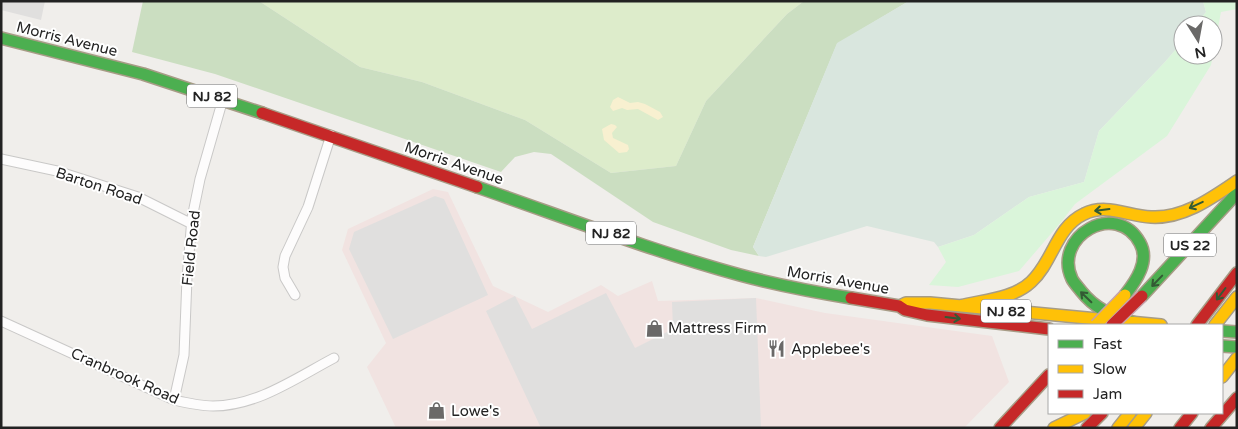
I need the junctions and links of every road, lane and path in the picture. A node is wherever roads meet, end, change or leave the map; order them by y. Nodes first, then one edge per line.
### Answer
1 (1, 38) edge
2 (223, 99) junction
3 (331, 135) junction
4 (1, 159) edge
5 (1237, 181) edge
6 (1237, 193) edge
7 (192, 224) junction
8 (1237, 273) edge
9 (296, 295) dead end
10 (1237, 297) edge
11 (899, 306) junction
12 (960, 306) junction
13 (1107, 313) edge
14 (1107, 313) edge
15 (1107, 313) edge
16 (1107, 313) edge
17 (1, 321) edge
18 (1136, 323) junction
19 (1097, 324) edge
20 (1113, 324) edge
21 (1148, 324) edge
22 (1198, 324) edge
23 (1216, 324) edge
24 (1048, 329) edge
25 (1223, 331) edge
26 (1237, 332) edge
27 (1223, 346) edge
28 (1237, 347) edge
29 (334, 358) dead end
30 (1235, 360) edge
31 (1048, 376) edge
32 (1223, 376) edge
33 (1048, 387) edge
34 (1237, 398) edge
35 (174, 400) junction
36 (1237, 405) edge
37 (1083, 414) edge
38 (1101, 414) edge
39 (1129, 414) edge
40 (1145, 414) edge
41 (1191, 414) edge
42 (1000, 428) edge
43 (1006, 428) edge
44 (1054, 428) edge
45 (1087, 428) edge
46 (1118, 428) edge
47 (1134, 428) edge
48 (1180, 428) edge
49 (1211, 428) edge
50 (1222, 428) edge

1 - 2 main road, Morris Avenue / NJ 82
2 - 3 main road, Morris Avenue / NJ 82
2 - 7 street, Field Road
3 - 9 street
3 - 11 main road, Morris Avenue / NJ 82
4 - 7 street, Barton Road
5 -> 12 main road
6 -> 20 main road, US 22, bridge
7 - 35 street, Field Road
8 -> 22 main road
10 - 23 main road
11 - 12 main road, Morris Avenue / NJ 82
11 -> 24 main road, Morris Avenue / NJ 82
12 - 18 main road, Morris Avenue / NJ 82
18 -> 13 main road, bridge
14 -> 15 main road, bridge
16 -> 19 main road, bridge
17 - 35 street, Cranbrook Road
18 - 21 main road, Morris Avenue / NJ 82
25 - 26 main road
27 - 28 main road
29 - 35 street, Cranbrook Road
30 - 32 main road
31 - 42 main road
33 - 43 main road
34 - 49 main road
36 - 50 main road
37 - 44 main road
38 - 45 main road
39 - 46 main road
40 - 47 main road
41 - 48 main road

